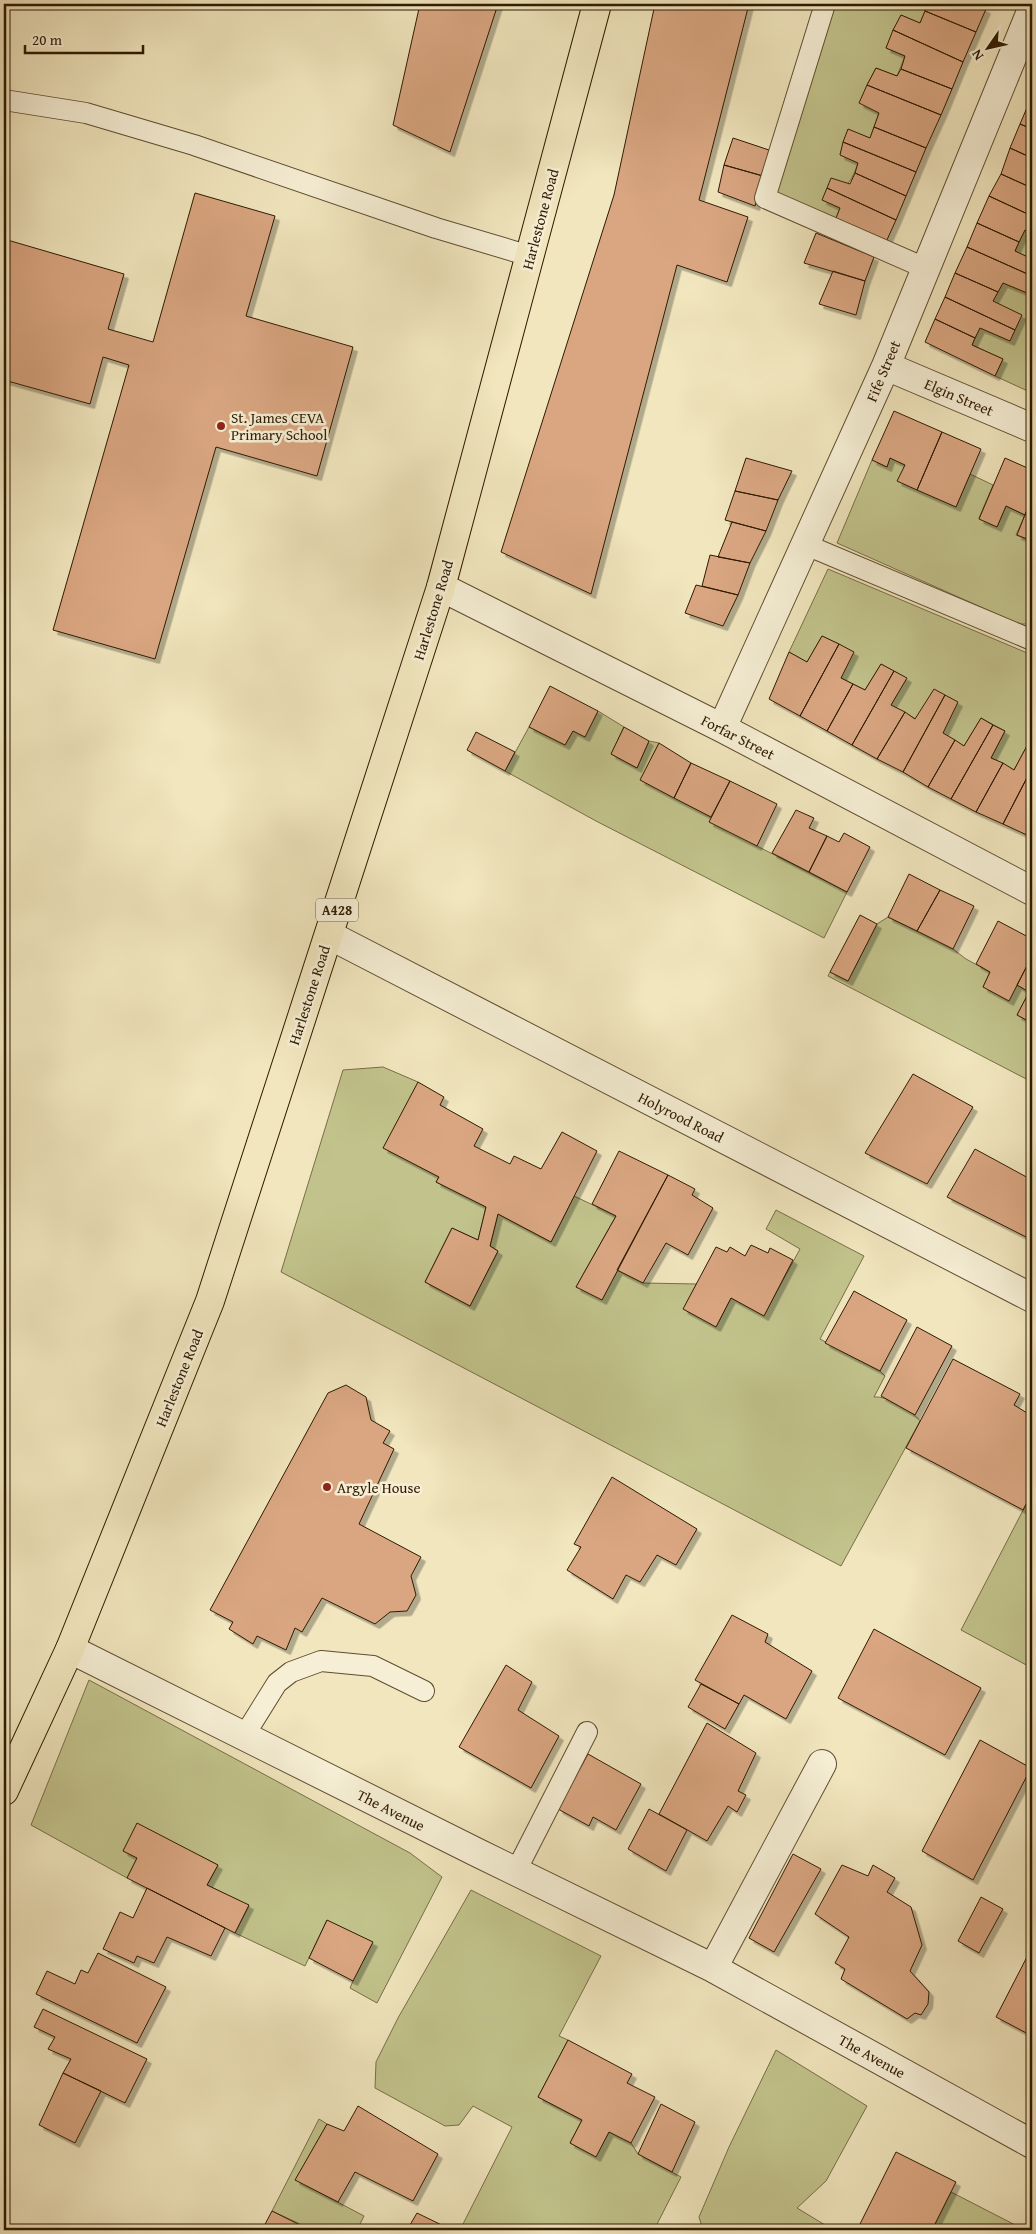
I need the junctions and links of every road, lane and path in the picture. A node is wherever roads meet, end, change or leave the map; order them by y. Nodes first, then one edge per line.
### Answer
1 (597, 4) edge
2 (825, 4) edge
3 (1030, 22) edge
4 (4, 100) edge
5 (530, 256) junction
6 (925, 268) junction
7 (886, 366) junction
8 (1032, 428) edge
9 (804, 544) junction
10 (441, 587) junction
11 (1032, 640) edge
12 (722, 728) junction
13 (1032, 891) edge
14 (329, 935) junction
15 (1032, 1298) edge
16 (70, 1649) junction
17 (424, 1691) dead end
18 (587, 1732) dead end
19 (244, 1736) junction
20 (10, 1759) edge
21 (822, 1764) dead end
22 (4, 1790) edge
23 (516, 1871) junction
24 (713, 1968) junction
25 (1032, 2144) edge

1 - 5 main road, Harlestone Road / A428
2 - 6 lane
3 - 6 street, Fife Street
4 - 5 lane
5 - 10 main road, Harlestone Road / A428
6 - 7 street, Fife Street
7 - 8 street, Elgin Street
7 - 9 street, Fife Street
9 - 11 lane
9 - 12 street, Fife Street
10 - 12 street, Forfar Street
10 - 14 main road, Harlestone Road / A428
12 - 13 street, Forfar Street
14 - 15 street, Holyrood Road
14 - 16 main road, Harlestone Road / A428
16 - 19 street, The Avenue
16 - 20 main road, Harlestone Road / A428
17 - 19 lane
18 - 23 lane
19 - 23 street, The Avenue
20 - 22 main road, Harlestone Road / A428
21 - 24 street
23 - 24 street, The Avenue
24 - 25 street, The Avenue

